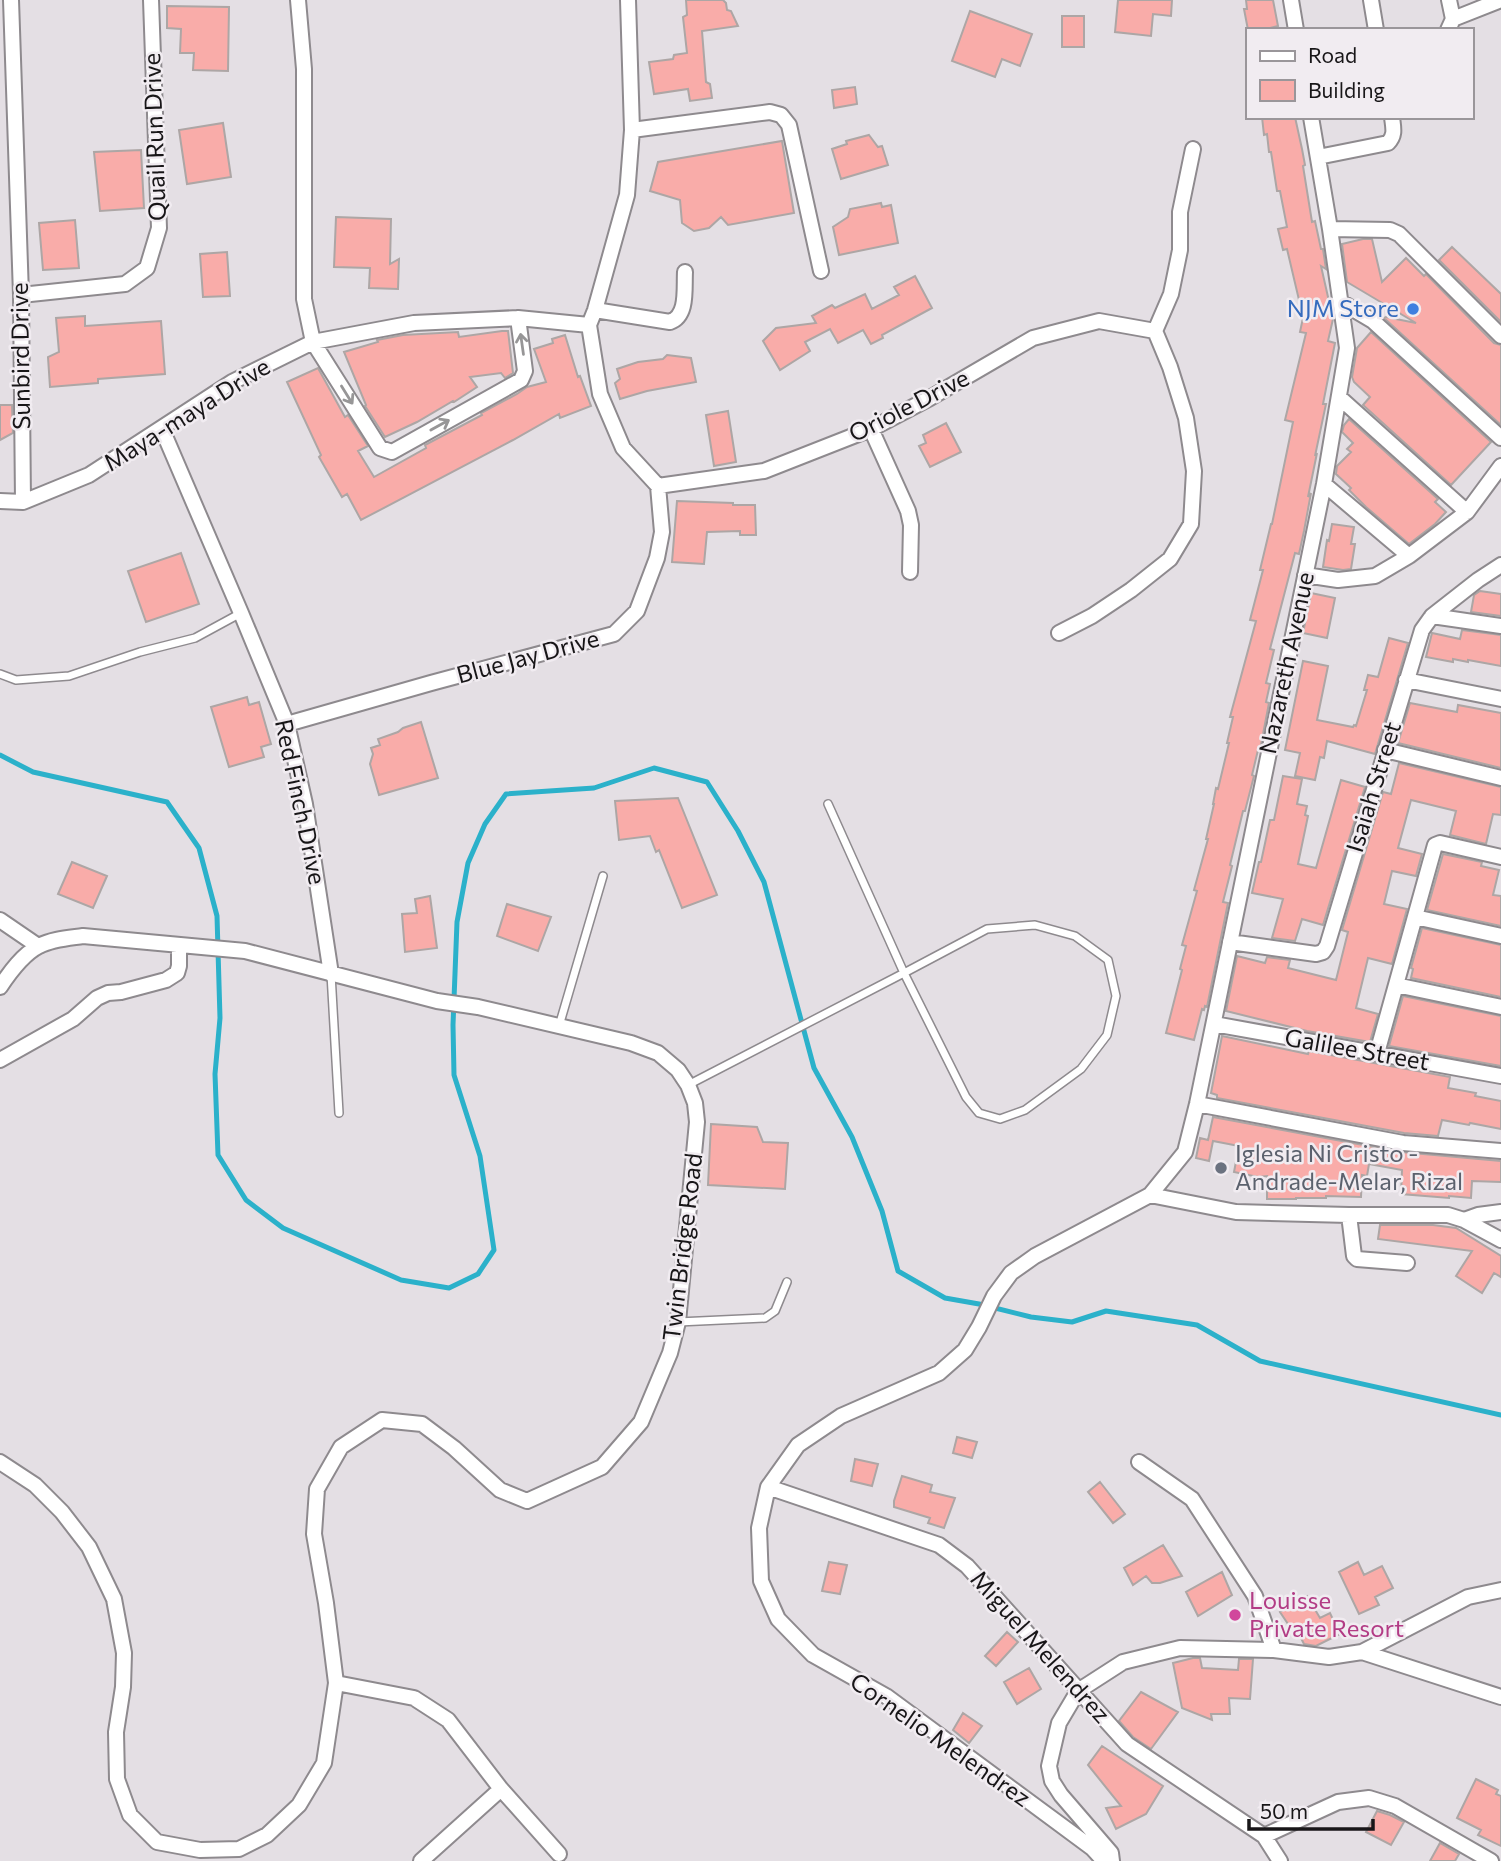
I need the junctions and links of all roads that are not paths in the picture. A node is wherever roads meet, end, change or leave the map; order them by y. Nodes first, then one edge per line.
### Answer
1 (11, 0) edge
2 (151, 0) edge
3 (298, 0) edge
4 (628, 0) edge
5 (1291, 0) edge
6 (1371, 0) edge
7 (1450, 0) edge
8 (1501, 0) edge
9 (1450, 24) edge
10 (1296, 28) edge
11 (1376, 28) edge
12 (1311, 119) edge
13 (1392, 119) edge
14 (632, 130) junction
15 (1193, 149) dead end
16 (1318, 157) junction
17 (1330, 229) junction
18 (821, 271) dead end
19 (685, 272) dead end
20 (21, 295) junction
21 (1341, 302) junction
22 (595, 310) junction
23 (518, 318) junction
24 (589, 325) junction
25 (1155, 331) junction
26 (1501, 336) edge
27 (313, 342) junction
28 (1340, 398) junction
29 (162, 429) junction
30 (871, 429) junction
31 (1501, 438) edge
32 (1501, 466) edge
33 (1324, 484) junction
34 (658, 486) junction
35 (0, 502) edge
36 (23, 502) junction
37 (1467, 512) junction
38 (1409, 556) junction
39 (1501, 565) edge
40 (910, 572) dead end
41 (1305, 575) junction
42 (241, 613) junction
43 (1432, 616) junction
44 (1501, 626) edge
45 (1059, 633) dead end
46 (0, 674) edge
47 (1406, 680) junction
48 (1501, 699) edge
49 (287, 724) junction
50 (1385, 750) junction
51 (1501, 778) edge
52 (828, 804) dead end
53 (1501, 857) edge
54 (603, 876) dead end
55 (1415, 917) junction
56 (0, 920) edge
57 (1501, 936) edge
58 (1230, 942) junction
59 (183, 945) junction
60 (38, 946) junction
61 (904, 973) junction
62 (331, 974) junction
63 (1396, 985) junction
64 (0, 986) edge
65 (1501, 1007) edge
66 (1214, 1024) junction
67 (559, 1026) junction
68 (1377, 1053) junction
69 (0, 1060) edge
70 (1501, 1076) edge
71 (688, 1084) junction
72 (1197, 1104) junction
73 (339, 1113) dead end
74 (1501, 1151) edge
75 (1150, 1195) junction
76 (1501, 1212) edge
77 (1349, 1215) junction
78 (1464, 1220) junction
79 (1501, 1240) edge
80 (1407, 1263) dead end
81 (786, 1282) dead end
82 (678, 1322) junction
83 (0, 1462) edge
84 (1139, 1462) dead end
85 (768, 1487) junction
86 (1501, 1590) edge
87 (1274, 1650) junction
88 (1362, 1652) junction
89 (336, 1683) junction
90 (1078, 1691) junction
91 (1501, 1696) edge
92 (501, 1789) junction
93 (1264, 1836) junction
94 (559, 1854) dead end
95 (421, 1861) edge
96 (1104, 1861) edge
97 (1112, 1861) edge
98 (1280, 1861) edge
99 (1491, 1861) edge

1 - 20 street, Sunbird Drive
2 - 20 street, Quail Run Drive
3 - 27 street
4 - 14 street
5 - 10 street
6 - 11 street
7 - 9 street
8 - 9 street
12 - 16 street, Nazareth Avenue
13 - 16 street
14 - 18 street
14 - 22 street
15 - 25 street
16 - 17 street, Nazareth Avenue
17 - 21 street, Nazareth Avenue
17 - 26 street
19 - 22 street
20 - 36 street, Sunbird Drive
21 - 28 street, Nazareth Avenue
21 - 31 street
22 - 24 street
23 - 24 street, Maya-maya Drive
23 - 27 street, Maya-maya Drive
27 -> 23 street
24 - 34 street
25 - 30 street, Oriole Drive
25 - 45 street
27 - 29 street, Maya-maya Drive
28 - 33 street, Nazareth Avenue
28 - 37 street
29 - 36 street, Maya-maya Drive
29 - 42 street, Red Finch Drive
30 - 34 street, Oriole Drive
30 - 40 street
32 - 37 street
33 - 38 street
33 - 41 street, Nazareth Avenue
34 - 49 street, Blue Jay Drive
35 - 36 street, Maya-maya Drive
37 - 38 street
38 - 41 street
39 - 43 street, Isaiah Street
41 - 58 street, Nazareth Avenue
42 - 46 lane
42 - 49 street, Red Finch Drive
43 - 44 street
43 - 47 street, Isaiah Street
47 - 48 street
47 - 50 street, Isaiah Street
49 - 62 street, Red Finch Drive
50 - 51 street
50 - 58 street, Isaiah Street
52 - 61 lane
53 - 55 street
54 - 67 lane
55 - 57 street
55 - 63 street
56 - 60 street
58 - 66 street, Nazareth Avenue
59 - 60 street, Twin Bridge Road
59 - 62 street, Twin Bridge Road
59 - 69 street
60 - 64 street
61 - 61 lane
61 - 71 lane
62 - 67 street, Twin Bridge Road
62 - 73 lane, Red Finch Drive
63 - 65 street
63 - 68 street
66 - 68 street, Galilee Street
66 - 72 street, Nazareth Avenue
67 - 71 street, Twin Bridge Road
68 - 70 street, Galilee Street
71 - 82 street, Twin Bridge Road
72 - 74 street
72 - 75 street, Nazareth Avenue
75 - 77 street
75 - 85 street, Cornelio Melendrez
76 - 78 street
77 - 78 street
77 - 80 street
78 - 79 street
81 - 82 lane
82 - 89 street, Twin Bridge Road
83 - 89 street, Twin Bridge Road
84 - 87 street
85 - 90 street, Miguel Melendrez
85 - 96 street, Cornelio Melendrez
86 - 88 street
87 - 88 street
87 - 90 street
88 - 91 street
89 - 92 street
90 - 93 street, Miguel Melendrez
90 - 97 street
92 - 94 street
92 - 95 street
93 - 98 street, Miguel Melendrez
93 - 99 street

